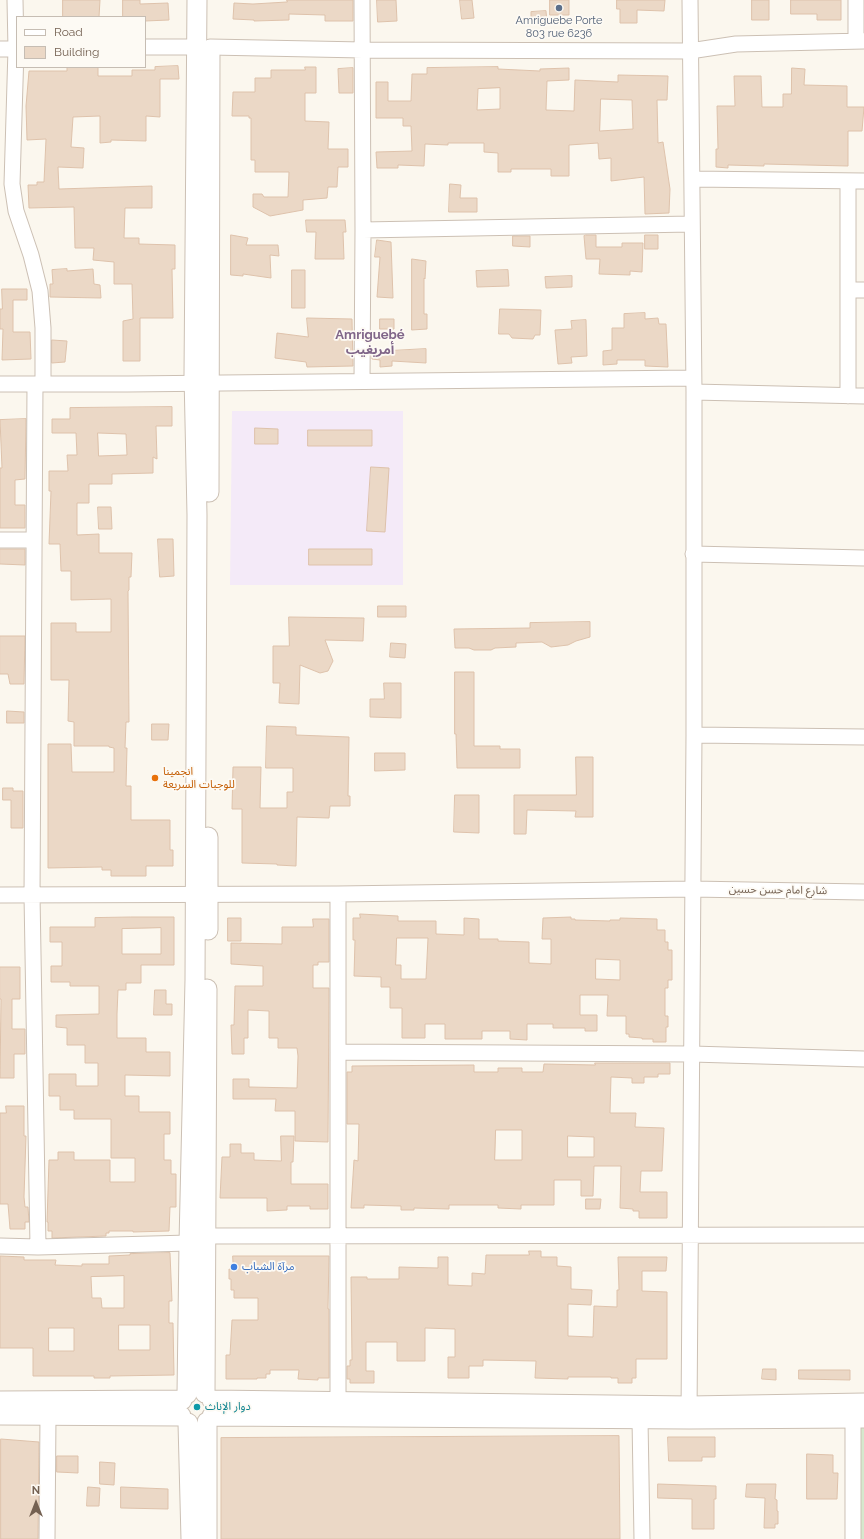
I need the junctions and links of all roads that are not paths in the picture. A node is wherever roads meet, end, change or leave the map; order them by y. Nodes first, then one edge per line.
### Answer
1 (15, 0) edge
2 (197, 0) edge
3 (210, 0) edge
4 (362, 0) edge
5 (690, 0) edge
6 (856, 0) edge
7 (16, 24) edge
8 (860, 41) edge
9 (204, 46) junction
10 (146, 47) edge
11 (0, 49) edge
12 (16, 49) edge
13 (363, 50) junction
14 (690, 51) junction
15 (16, 68) edge
16 (692, 179) junction
17 (848, 181) junction
18 (864, 181) edge
19 (691, 224) junction
20 (364, 230) junction
21 (848, 290) junction
22 (864, 290) edge
23 (362, 381) junction
24 (202, 383) junction
25 (0, 384) edge
26 (39, 384) junction
27 (693, 385) junction
28 (848, 396) junction
29 (864, 396) edge
30 (0, 540) edge
31 (34, 540) junction
32 (693, 554) junction
33 (864, 558) edge
34 (694, 735) junction
35 (864, 737) edge
36 (692, 889) junction
37 (864, 892) edge
38 (201, 893) junction
39 (338, 894) junction
40 (0, 895) edge
41 (32, 895) junction
42 (338, 1052) junction
43 (692, 1054) junction
44 (864, 1059) edge
45 (864, 1235) edge
46 (206, 1236) junction
47 (337, 1236) junction
48 (690, 1236) junction
49 (189, 1243) junction
50 (0, 1246) edge
51 (38, 1247) junction
52 (0, 1401) edge
53 (338, 1402) junction
54 (864, 1403) edge
55 (197, 1408) junction
56 (690, 1412) junction
57 (0, 1416) edge
58 (48, 1416) junction
59 (640, 1418) junction
60 (858, 1418) edge
61 (47, 1539) edge
62 (191, 1539) edge
63 (207, 1539) edge
64 (642, 1539) edge
65 (853, 1539) edge

1 - 7 street
2 - 9 street
3 - 9 street
4 - 13 street
5 - 14 street
6 - 8 street
8 - 14 street
9 - 10 street
9 - 13 street
9 - 24 street
11 - 12 street
13 - 14 street
13 - 20 street
14 - 16 street
15 - 26 street
16 - 17 street
16 - 19 street
17 - 18 street
17 - 21 street
19 - 20 street
19 - 27 street
20 - 23 street
21 - 22 street
21 - 28 street
23 - 24 street
23 - 27 street
24 - 26 street
24 - 38 street
25 - 26 street
26 - 31 street
27 - 28 street
27 - 32 street
28 - 29 street
30 - 31 street
31 - 41 street
32 - 33 street
32 - 34 street
34 - 35 street
34 - 36 street
36 - 37 street, شارع امام حسن حسين
36 - 39 street, شارع امام حسن حسين
36 - 43 street
38 - 39 street, شارع امام حسن حسين
38 - 41 street, شارع امام حسن حسين
38 - 46 street
38 - 49 street
39 - 42 street
40 - 41 street, شارع امام حسن حسين
41 - 51 street
42 - 43 street
42 - 47 street
43 - 44 street
43 - 48 street
45 - 48 street
46 - 47 street
46 - 49 street
46 - 55 street
47 - 48 street
47 - 53 street
48 - 56 street
49 - 51 street
49 - 55 street
50 - 51 street
52 - 55 street
53 - 55 street
53 - 56 street
54 - 56 street
55 - 58 street
55 - 59 street
55 - 62 street
55 - 63 street
56 - 59 street
56 - 60 street
57 - 58 street
58 - 61 street
59 - 64 street
60 - 65 street

